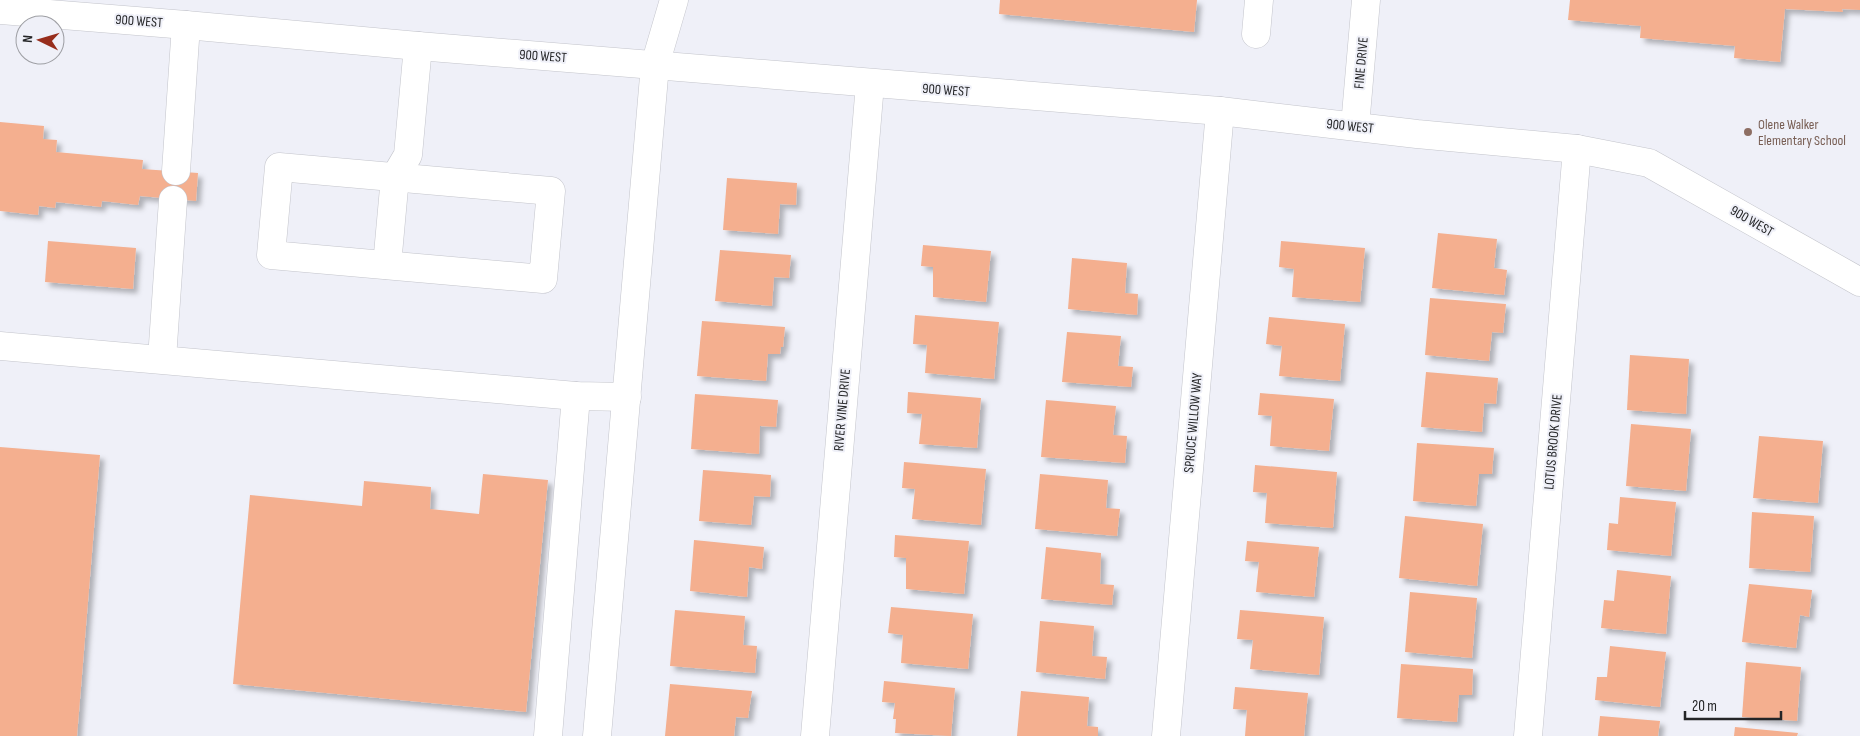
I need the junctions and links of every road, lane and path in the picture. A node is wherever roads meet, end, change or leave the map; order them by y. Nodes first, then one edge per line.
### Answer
1 (674, 0) edge
2 (1259, 0) edge
3 (1366, 0) edge
4 (0, 10) edge
5 (186, 24) junction
6 (1256, 34) dead end
7 (418, 46) junction
8 (655, 65) junction
9 (870, 84) junction
10 (1220, 111) junction
11 (1356, 126) junction
12 (1577, 149) junction
13 (176, 172) dead end
14 (395, 177) junction
15 (173, 200) dead end
16 (387, 265) junction
17 (1860, 282) edge
18 (0, 346) edge
19 (162, 359) junction
20 (576, 396) junction
21 (627, 398) junction
22 (548, 736) edge
23 (597, 736) edge
24 (815, 736) edge
25 (1166, 736) edge
26 (1528, 736) edge

1 - 8 street
2 - 6 street
3 - 11 street, FINE DRIVE
4 - 5 street, 900 WEST
5 - 7 street, 900 WEST
5 - 13 street
7 - 8 street, 900 WEST
7 - 14 street
8 - 9 street, 900 WEST
8 - 21 street
9 - 10 street, 900 WEST
9 - 24 street, RIVER VINE DRIVE
10 - 11 street, 900 WEST
10 - 25 street, SPRUCE WILLOW WAY
11 - 12 street, 900 WEST
12 - 17 street, 900 WEST
12 - 26 street, LOTUS BROOK DRIVE
14 - 16 street
14 - 16 street
14 - 16 street
15 - 19 street
18 - 19 street
19 - 20 street
20 - 21 street
20 - 22 street
21 - 23 street

